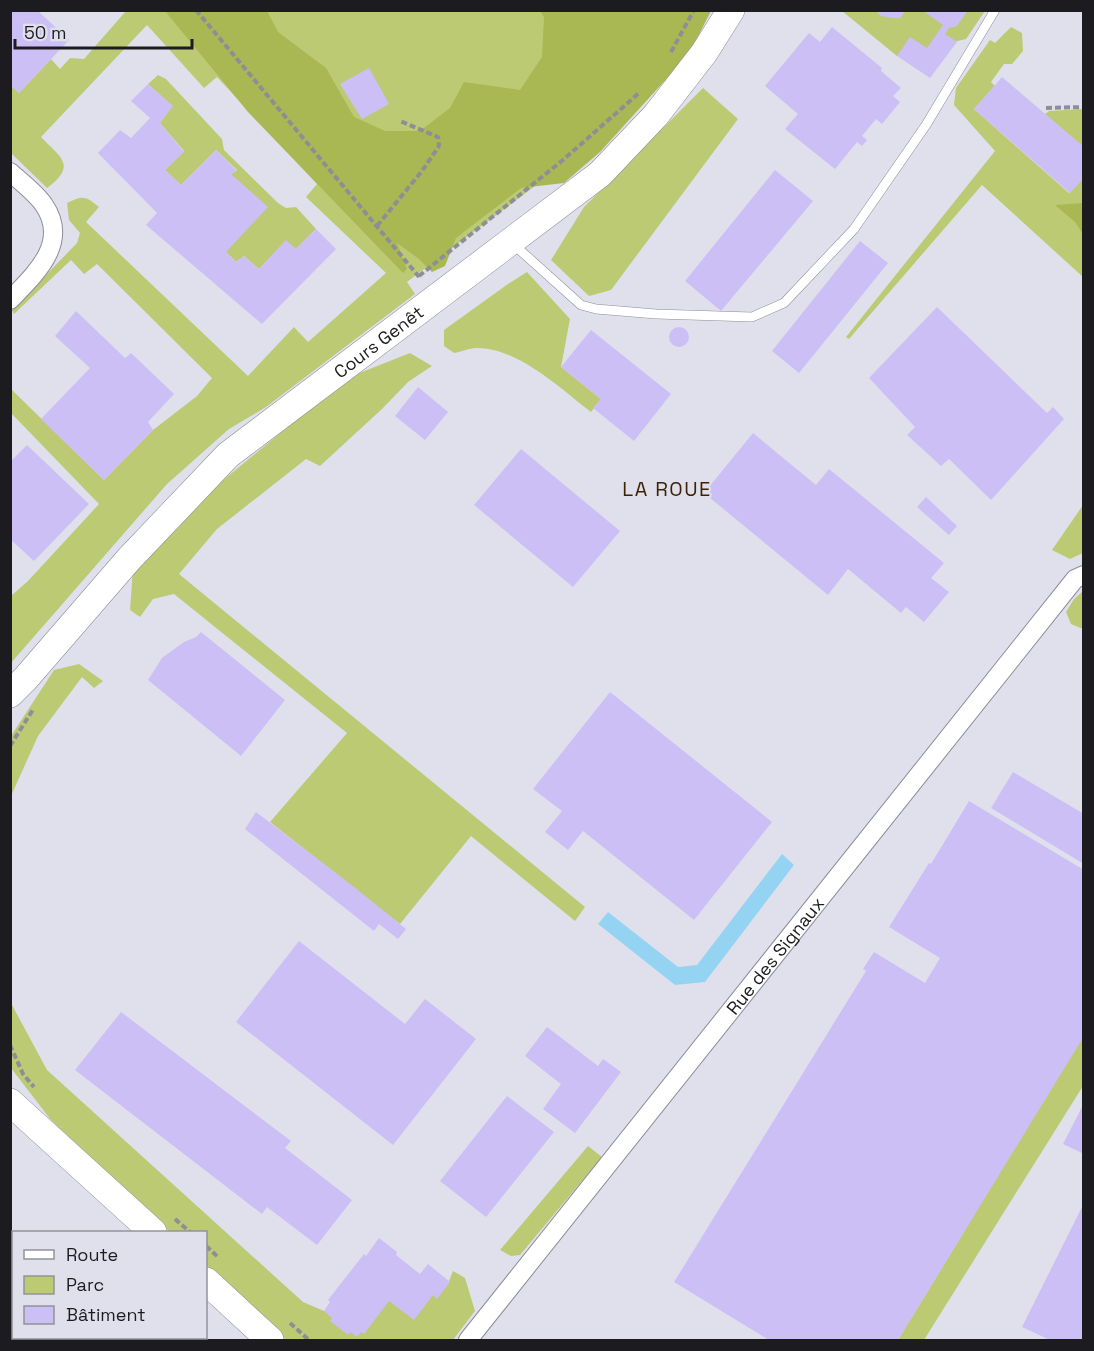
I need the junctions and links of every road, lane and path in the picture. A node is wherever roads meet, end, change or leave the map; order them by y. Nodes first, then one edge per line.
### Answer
1 (196, 10) edge
2 (731, 10) edge
3 (995, 10) edge
4 (1083, 107) edge
5 (1046, 108) dead end
6 (400, 121) dead end
7 (10, 172) edge
8 (377, 226) junction
9 (510, 242) junction
10 (436, 297) junction
11 (10, 300) edge
12 (1083, 575) edge
13 (18, 686) edge
14 (10, 706) edge
15 (10, 1102) edge
16 (151, 1231) edge
17 (207, 1282) edge
18 (270, 1341) edge
19 (468, 1341) edge

1 - 8 path
2 - 9 main road, Cours Genêt
3 - 9 lane
4 - 5 path
6 - 8 path
7 - 11 street
8 - 10 path
9 - 10 main road, Cours Genêt
10 - 13 main road, Cours Genêt
12 - 19 street, Rue des Signaux
13 - 14 main road, Cours Genêt
15 - 16 main road
17 - 18 main road

